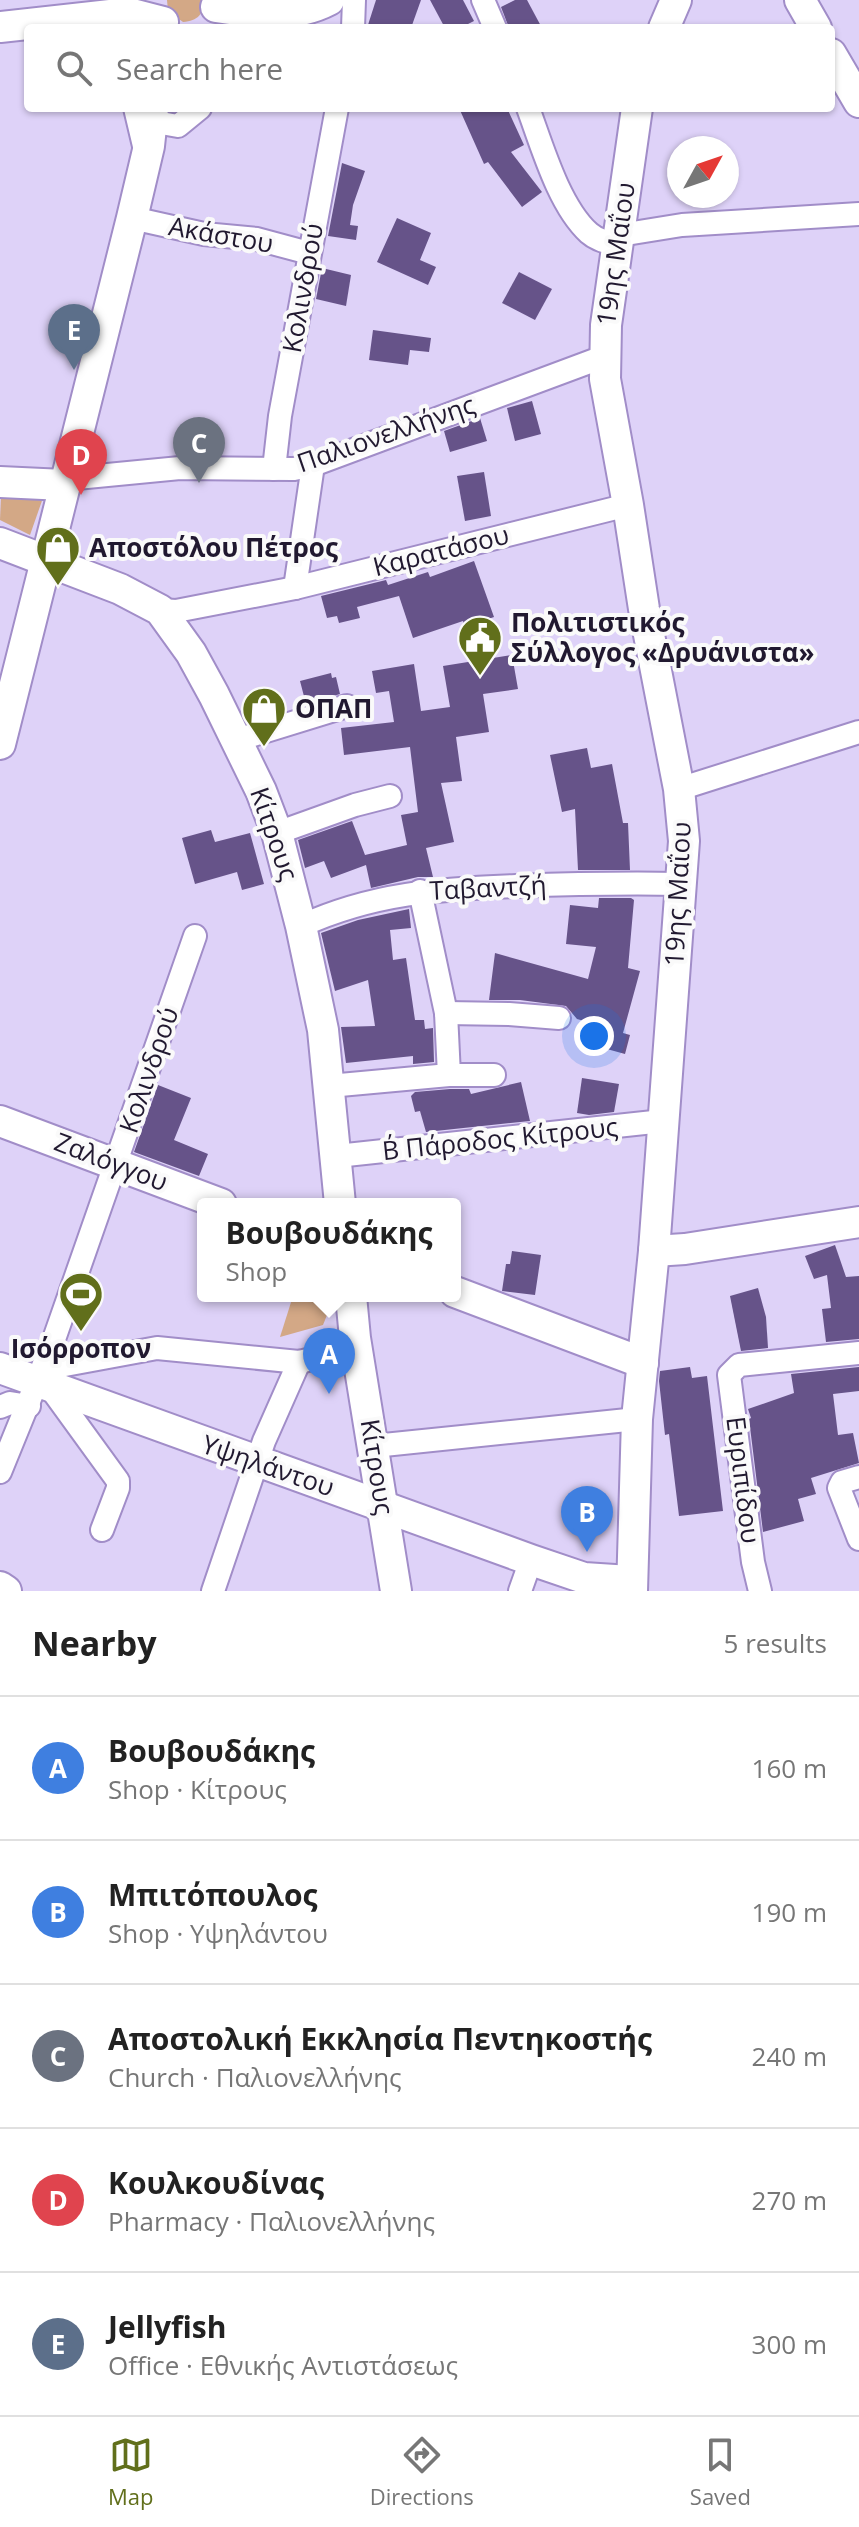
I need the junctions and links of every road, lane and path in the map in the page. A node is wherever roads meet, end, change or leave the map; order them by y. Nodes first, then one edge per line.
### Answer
1 (330, 0) edge
2 (354, 0) edge
3 (483, 0) edge
4 (676, 0) edge
5 (800, 0) edge
6 (211, 12) edge
7 (143, 15) edge
8 (36, 24) edge
9 (302, 24) edge
10 (353, 24) edge
11 (493, 24) edge
12 (666, 24) edge
13 (814, 24) edge
14 (24, 25) edge
15 (0, 27) edge
16 (835, 61) edge
17 (859, 102) edge
18 (195, 112) edge
19 (336, 112) edge
20 (530, 112) edge
21 (636, 112) edge
22 (152, 125) edge
23 (859, 214) edge
24 (132, 218) junction
25 (619, 240) junction
26 (309, 253) junction
27 (603, 357) junction
28 (313, 465) junction
29 (274, 469) junction
30 (0, 482) edge
31 (65, 482) junction
32 (628, 505) junction
33 (0, 543) edge
34 (45, 562) junction
35 (295, 588) junction
36 (160, 610) junction
37 (347, 706) dead end
38 (859, 732) edge
39 (237, 740) junction
40 (0, 744) edge
41 (679, 789) junction
42 (390, 796) dead end
43 (277, 833) junction
44 (681, 884) junction
45 (420, 891) junction
46 (301, 926) junction
47 (195, 936) dead end
48 (446, 1013) junction
49 (559, 1018) dead end
50 (449, 1075) junction
51 (494, 1075) dead end
52 (329, 1086) junction
53 (0, 1121) edge
54 (663, 1121) junction
55 (337, 1156) junction
56 (116, 1165) junction
57 (205, 1198) edge
58 (340, 1198) edge
59 (859, 1222) edge
60 (654, 1251) junction
61 (461, 1294) edge
62 (352, 1302) edge
63 (355, 1338) junction
64 (859, 1353) edge
65 (299, 1362) junction
66 (643, 1363) junction
67 (0, 1368) edge
68 (41, 1384) junction
69 (0, 1407) edge
70 (637, 1419) junction
71 (374, 1446) junction
72 (257, 1462) junction
73 (0, 1472) edge
74 (859, 1477) edge
75 (383, 1506) junction
76 (102, 1530) dead end
77 (859, 1539) edge
78 (531, 1560) junction
79 (631, 1586) edge
80 (0, 1587) edge
81 (6, 1591) edge
82 (213, 1591) edge
83 (396, 1591) edge
84 (520, 1591) edge
85 (760, 1591) edge

1 - 6 street
1 - 9 street
2 - 10 street
3 - 11 street
4 - 12 street
5 - 13 street
7 - 8 street
14 - 15 street
16 - 17 street
18 - 22 street
19 - 26 street, Κολινδρού
20 - 25 street
21 - 25 street, 19ης Μαΐου
22 - 24 street
23 - 25 street
24 - 26 street, Ακάστου
24 - 31 street
25 - 27 street, 19ης Μαΐου
26 - 29 street, Κολινδρού
27 - 28 street, Παλιονελλήνης
27 - 32 street, 19ης Μαΐου
28 - 29 street, Παλιονελλήνης
28 - 35 street
29 - 31 street, Παλιονελλήνης
30 - 31 street
31 - 34 street
32 - 35 street, Καρατάσου
32 - 41 street, 19ης Μαΐου
33 - 34 street, Κίτρους
34 - 36 street, Κίτρους
34 - 40 street
35 - 36 street, Καρατάσου
36 - 39 street, Κίτρους
37 - 39 street
38 - 41 street
39 - 43 street, Κίτρους
41 - 44 street, 19ης Μαΐου
42 - 43 street
43 - 46 street, Κίτρους
44 - 45 street, Ταβαντζή
44 - 54 street, 19ης Μαΐου
45 - 46 street, Ταβαντζή
45 - 48 street
46 - 52 street, Κίτρους
47 - 56 street, Κολινδρού
48 - 49 street
48 - 50 street
50 - 51 street
50 - 52 street
52 - 55 street, Κίτρους
53 - 56 street, Ζαλόγγου
54 - 55 street, Β΄ Πάροδος Κίτρους
54 - 60 street, 19ης Μαΐου
55 - 58 street, Κίτρους
56 - 57 street, Ζαλόγγου
56 - 68 street, Κολινδρού
59 - 60 street
60 - 66 street, 19ης Μαΐου
61 - 66 street
62 - 63 street, Κίτρους
63 - 65 street
63 - 71 street, Κίτρους
64 - 85 street, Ευριπίδου
65 - 68 street
65 - 72 street
66 - 70 street, 19ης Μαΐου
67 - 68 street, Υψηλάντου
68 - 69 street
68 - 72 street, Υψηλάντου
68 - 73 street, Κολινδρού
68 - 76 street
70 - 71 street
70 - 79 street, 19ης Μαΐου
71 - 75 street, Κίτρους
72 - 75 street, Υψηλάντου
72 - 82 street
74 - 77 street
75 - 78 street, Υψηλάντου
75 - 83 street, Κίτρους
78 - 79 street, Υψηλάντου
78 - 84 street
80 - 81 street

